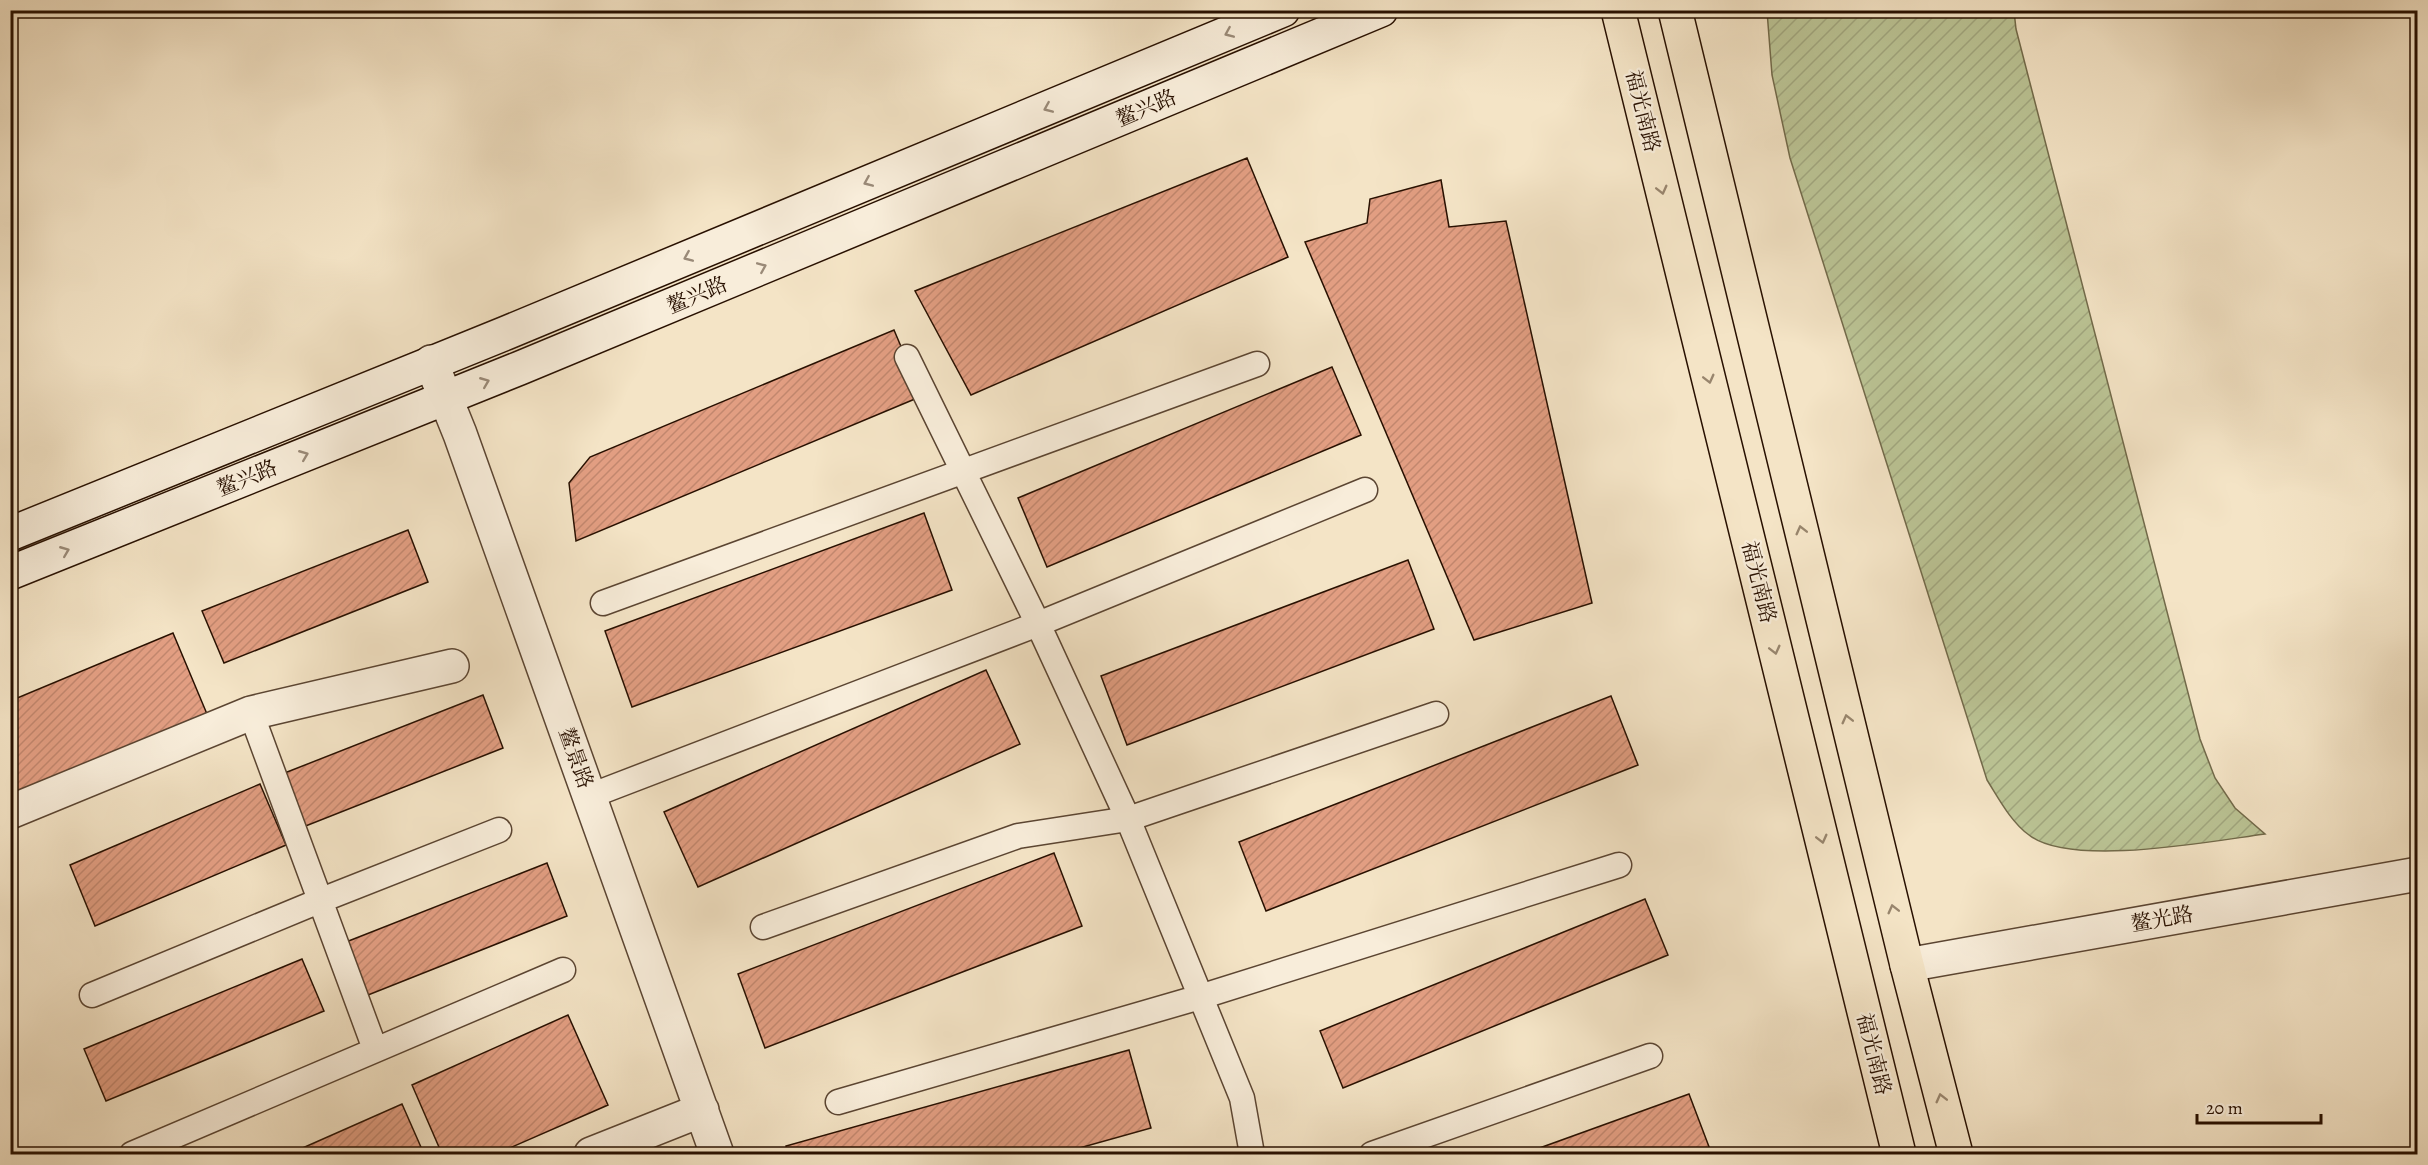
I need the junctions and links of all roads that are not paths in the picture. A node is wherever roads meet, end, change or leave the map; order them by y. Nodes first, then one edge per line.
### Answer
1 (1283, 10) edge
2 (1381, 10) edge
3 (1618, 10) edge
4 (1675, 10) edge
5 (907, 357) dead end
6 (431, 362) junction
7 (1257, 364) dead end
8 (445, 398) junction
9 (963, 472) junction
10 (1365, 490) dead end
11 (10, 534) edge
12 (10, 573) edge
13 (603, 603) dead end
14 (1038, 624) junction
15 (452, 666) dead end
16 (252, 713) junction
17 (1436, 714) dead end
18 (590, 796) junction
19 (10, 812) edge
20 (1128, 819) junction
21 (499, 830) dead end
22 (1619, 865) dead end
23 (2418, 874) edge
24 (319, 901) junction
25 (762, 927) dead end
26 (1907, 965) junction
27 (563, 970) dead end
28 (92, 995) dead end
29 (1200, 997) junction
30 (375, 1049) junction
31 (1650, 1056) dead end
32 (838, 1102) dead end
33 (702, 1110) junction
34 (132, 1155) edge
35 (591, 1155) edge
36 (717, 1155) edge
37 (1252, 1155) edge
38 (1372, 1155) edge
39 (1899, 1155) edge
40 (1956, 1155) edge

1 -> 6 main road, 鳌兴路
8 -> 2 main road, 鳌兴路
3 -> 39 main road, 福光南路
26 -> 4 main road
5 - 9 lane
6 - 8 main road, 鳌景路
6 - 11 main road, 鳌兴路
7 - 9 lane
12 -> 8 main road, 鳌兴路
8 - 18 main road, 鳌景路
9 - 13 lane
9 - 14 lane
10 - 14 lane
14 - 18 lane
14 - 20 lane
15 - 16 main road
16 - 19 main road
16 - 24 lane
17 - 20 lane
18 - 33 main road, 鳌景路
20 - 25 lane
20 - 29 lane
21 - 24 lane
22 - 29 lane
23 - 26 main road, 鳌光路
24 - 28 lane
24 - 30 lane
40 -> 26 main road
27 - 30 lane
29 - 32 lane
29 - 37 lane
30 - 34 lane
31 - 38 lane
33 - 35 main road
33 - 36 main road, 鳌景路

